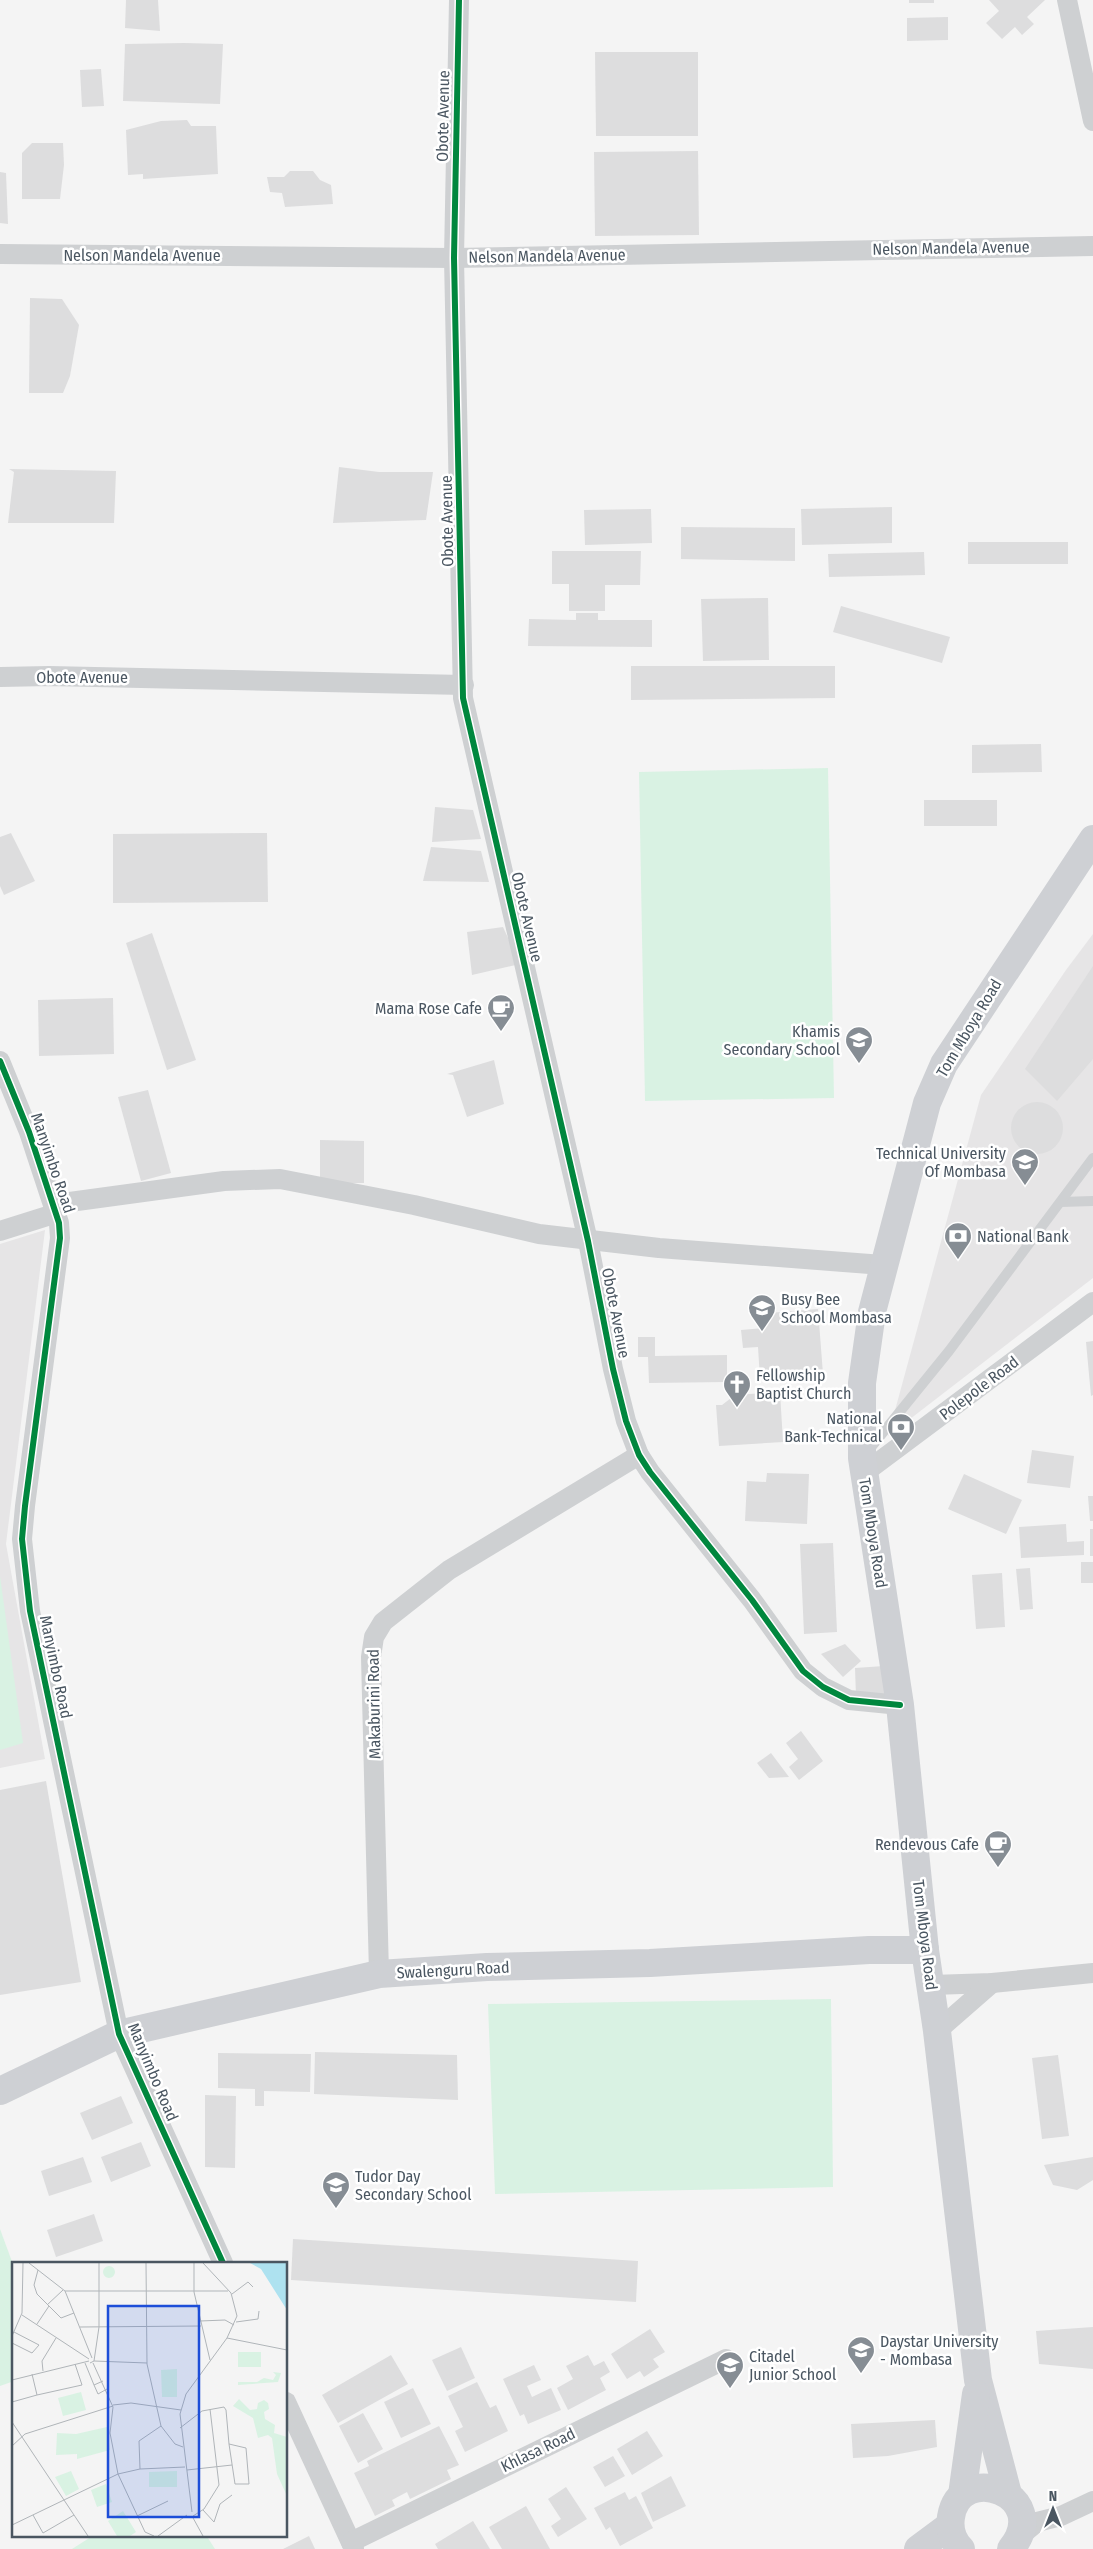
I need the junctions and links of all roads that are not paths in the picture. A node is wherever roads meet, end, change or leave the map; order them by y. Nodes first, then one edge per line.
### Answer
1 (459, 0) edge
2 (1068, 0) edge
3 (1093, 121) edge
4 (1093, 246) edge
5 (0, 254) edge
6 (454, 258) junction
7 (0, 677) edge
8 (464, 685) junction
9 (1093, 839) edge
10 (0, 1061) edge
11 (1093, 1158) edge
12 (1088, 1171) edge
13 (1093, 1201) edge
14 (1062, 1202) junction
15 (56, 1209) junction
16 (0, 1231) edge
17 (588, 1241) junction
18 (883, 1265) junction
19 (1093, 1302) edge
20 (639, 1455) junction
21 (863, 1466) junction
22 (900, 1705) junction
23 (925, 1950) junction
24 (380, 1974) junction
25 (1093, 1974) edge
26 (992, 1983) junction
27 (932, 1985) junction
28 (937, 2030) junction
29 (119, 2034) junction
30 (0, 2091) edge
31 (223, 2262) edge
32 (726, 2359) dead end
33 (978, 2380) junction
34 (288, 2406) edge
35 (1008, 2494) junction
36 (962, 2496) junction
37 (1093, 2501) edge
38 (955, 2538) edge
39 (1017, 2544) edge
40 (352, 2545) edge
41 (918, 2549) edge

1 - 6 street, Obote Avenue
2 - 3 street
4 - 6 street, Nelson Mandela Avenue
5 - 6 street, Nelson Mandela Avenue
6 - 8 street, Obote Avenue
7 - 8 street, Obote Avenue
8 - 17 street, Obote Avenue
9 - 18 main road, Tom Mboya Road
10 - 15 street, Manyimbo Road
11 - 12 lane
12 - 14 lane
13 - 14 lane
14 - 21 lane
15 - 16 street
15 - 17 street
15 - 29 street, Manyimbo Road
17 - 18 street
17 - 20 street, Obote Avenue
18 - 21 main road, Tom Mboya Road
19 - 21 street, Polepole Road
20 - 22 street, Obote Avenue
20 - 24 street, Makaburini Road
21 - 22 main road, Tom Mboya Road
22 - 23 main road, Tom Mboya Road
23 - 24 main road, Swalenguru Road
23 - 27 main road, Tom Mboya Road
24 - 29 main road, Swalenguru Road
25 - 26 street
26 - 27 street
26 - 28 street
27 - 28 main road, Tom Mboya Road
28 - 33 main road, Tom Mboya Road
29 - 30 main road, Swalenguru Road
29 - 31 street, Manyimbo Road
32 - 40 street, Khlasa Road
33 - 35 main road
33 - 36 main road
34 - 40 street
35 - 36 main road
35 - 39 main road
36 - 38 main road
37 - 39 street
38 - 41 main road

